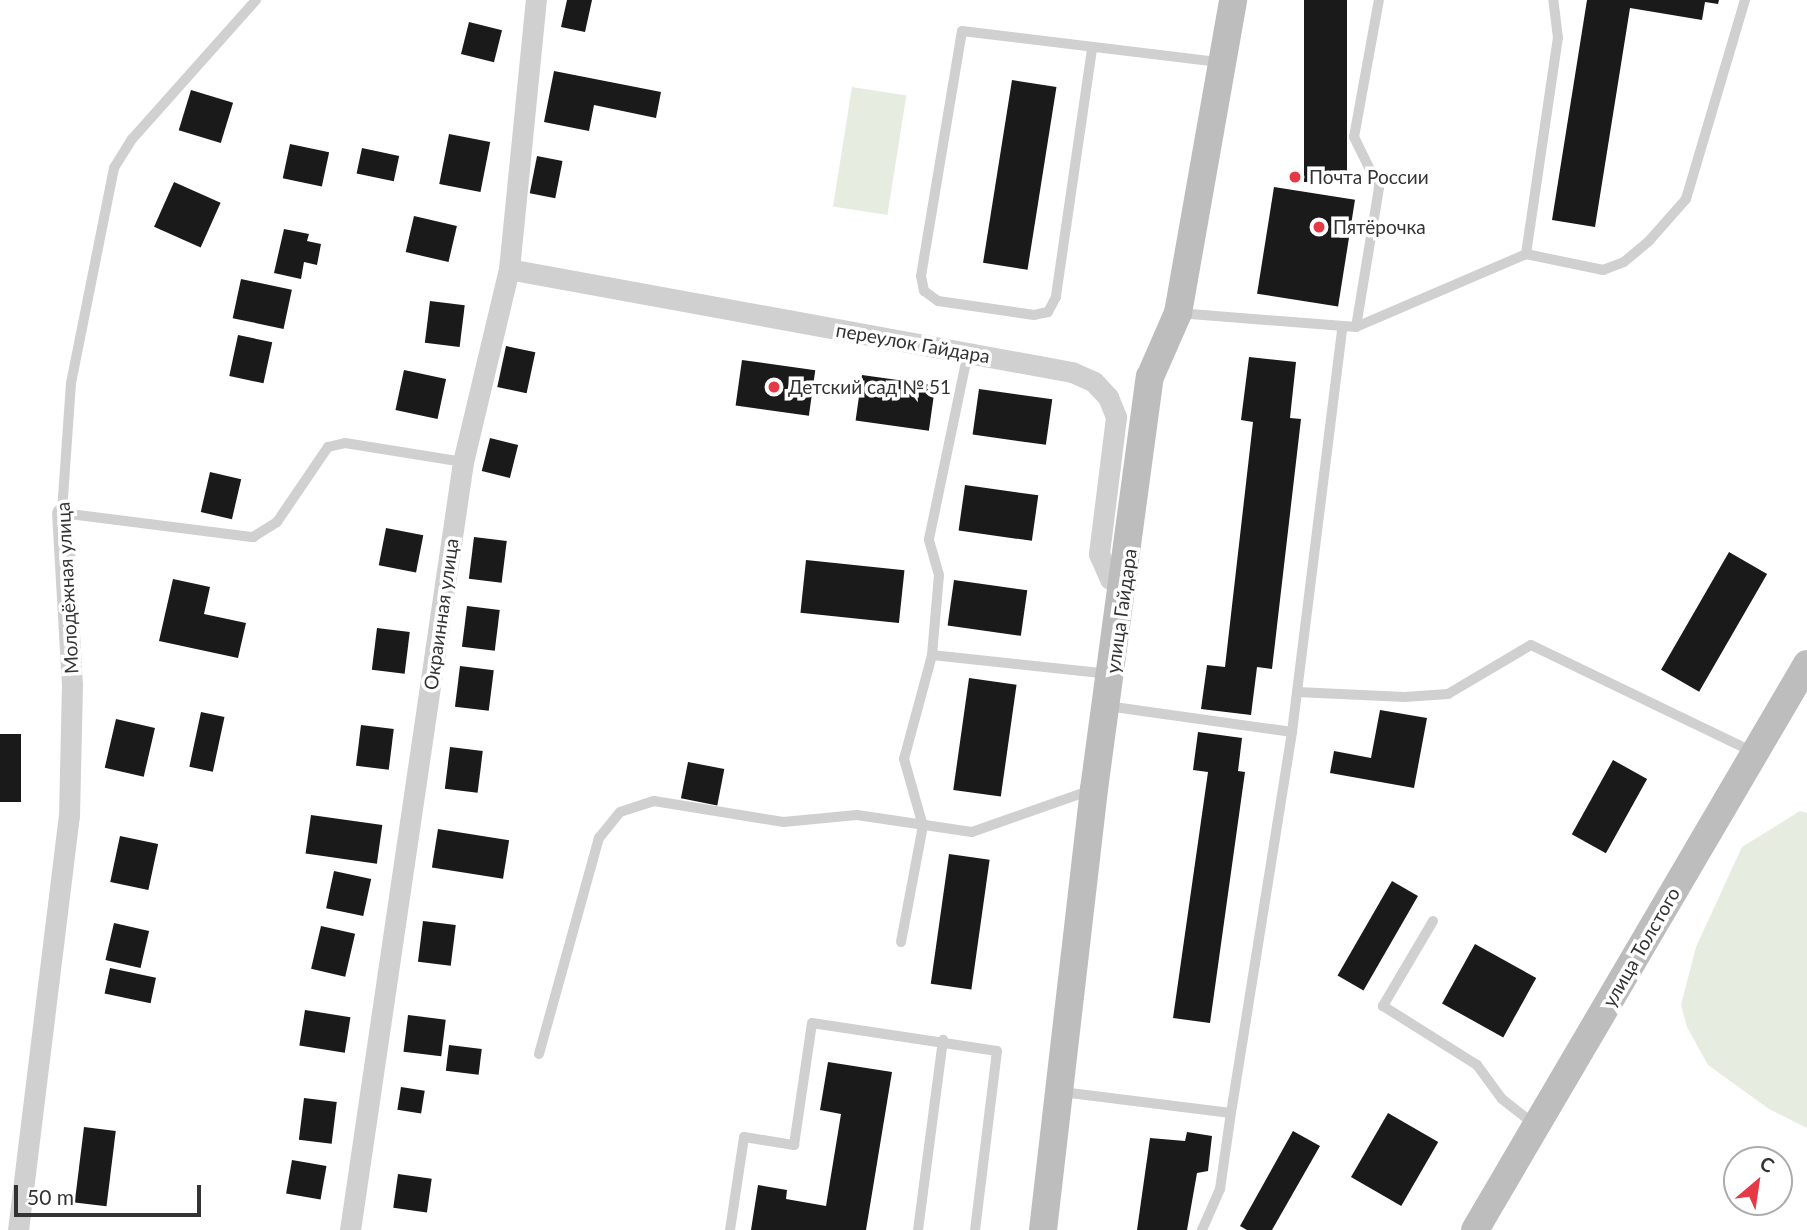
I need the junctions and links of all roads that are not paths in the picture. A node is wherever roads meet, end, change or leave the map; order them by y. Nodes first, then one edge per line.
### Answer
1 (256, 0) edge
2 (536, 0) edge
3 (1233, 0) edge
4 (1379, 0) edge
5 (1553, 0) edge
6 (1745, 0) edge
7 (1092, 49) junction
8 (1222, 62) junction
9 (1526, 254) junction
10 (509, 269) junction
11 (1178, 313) junction
12 (1356, 327) junction
13 (1342, 329) junction
14 (968, 353) junction
15 (463, 461) junction
16 (62, 513) junction
17 (1126, 583) junction
18 (932, 655) junction
19 (1807, 664) edge
20 (1112, 674) junction
21 (1297, 692) junction
22 (1107, 706) junction
23 (1292, 732) junction
24 (1755, 754) junction
25 (1094, 789) junction
26 (923, 826) junction
27 (1433, 921) dead end
28 (901, 942) dead end
29 (943, 1040) junction
30 (539, 1054) dead end
31 (1059, 1092) junction
32 (1231, 1113) junction
33 (1536, 1125) junction
34 (18, 1230) edge
35 (350, 1230) edge
36 (730, 1230) edge
37 (918, 1230) edge
38 (975, 1230) edge
39 (1043, 1230) edge
40 (1202, 1230) edge
41 (1475, 1230) edge

1 - 16 lane, Молодёжная улица
2 - 10 street, Окраинная улица
3 - 8 street, улица Гайдара
4 - 12 lane
5 - 9 lane
6 - 9 lane
7 - 7 lane
7 - 8 lane
8 - 11 street, улица Гайдара
9 - 12 lane
10 - 14 street, переулок Гайдара
10 - 15 street, Окраинная улица
11 - 13 lane
11 - 17 street, улица Гайдара
12 - 13 lane
13 - 21 lane
14 - 17 street, переулок Гайдара
14 - 18 lane
15 - 16 lane
15 - 35 street, Окраинная улица
16 - 34 street, Молодёжная улица
17 - 20 street, улица Гайдара
18 - 20 lane
18 - 26 lane
19 - 24 street, улица Толстого
20 - 22 street, улица Гайдара
21 - 23 lane
21 - 24 lane
22 - 23 lane
22 - 25 street, улица Гайдара
23 - 32 lane
24 - 33 street, улица Толстого
25 - 26 lane
25 - 31 street, улица Гайдара
26 - 28 lane
26 - 30 lane
27 - 33 lane
29 - 36 lane
29 - 37 lane
29 - 38 lane
31 - 32 lane
31 - 39 street, улица Гайдара
32 - 40 lane
33 - 41 street, улица Толстого

